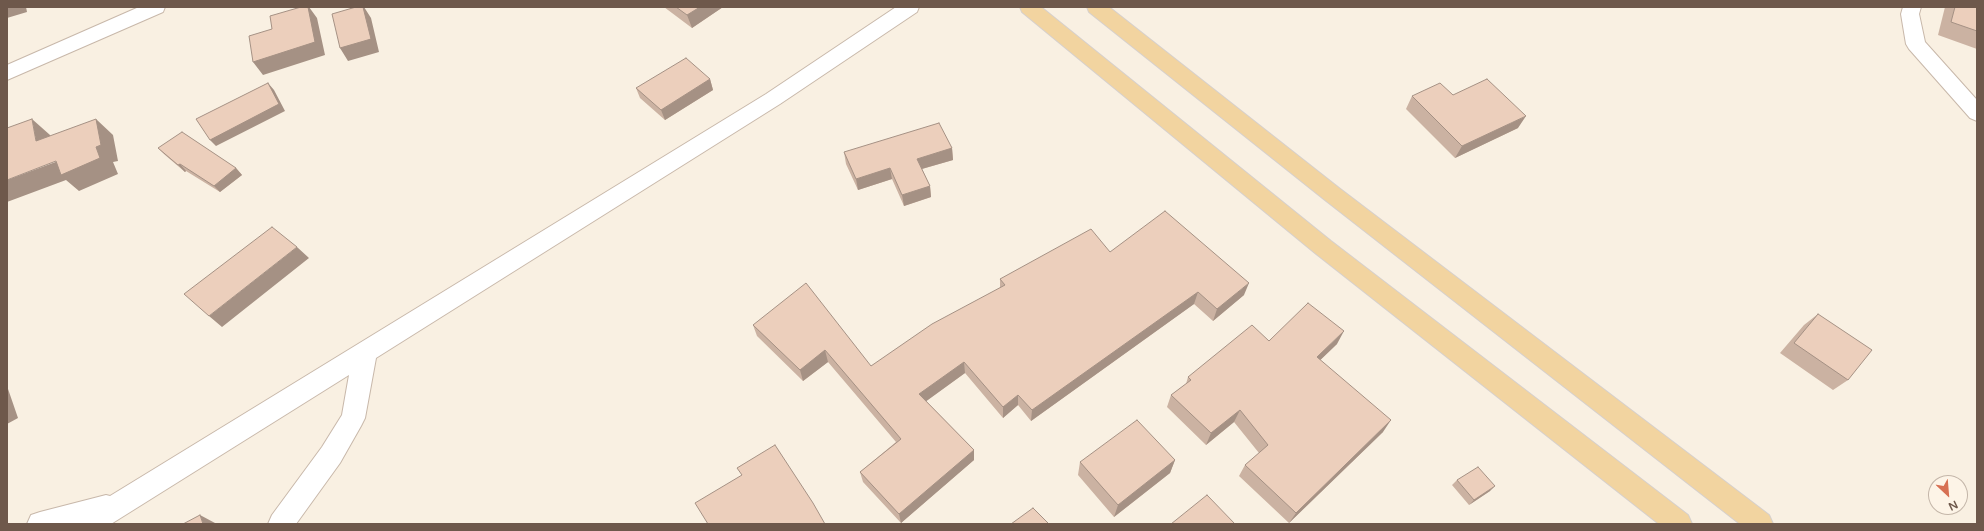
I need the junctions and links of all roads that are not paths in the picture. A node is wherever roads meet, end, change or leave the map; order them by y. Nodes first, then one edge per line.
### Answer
1 (156, 7) edge
2 (910, 7) edge
3 (1029, 7) edge
4 (1096, 7) edge
5 (1912, 7) edge
6 (7, 73) edge
7 (1977, 113) edge
8 (365, 352) junction
9 (124, 502) junction
10 (40, 524) edge
11 (88, 524) edge
12 (281, 524) edge
13 (1679, 524) edge
14 (1760, 524) edge

1 - 6 street
2 - 8 street
3 - 13 main road
4 - 14 main road
5 - 7 street
8 - 9 street
8 - 12 street
9 - 10 street
9 - 11 street

